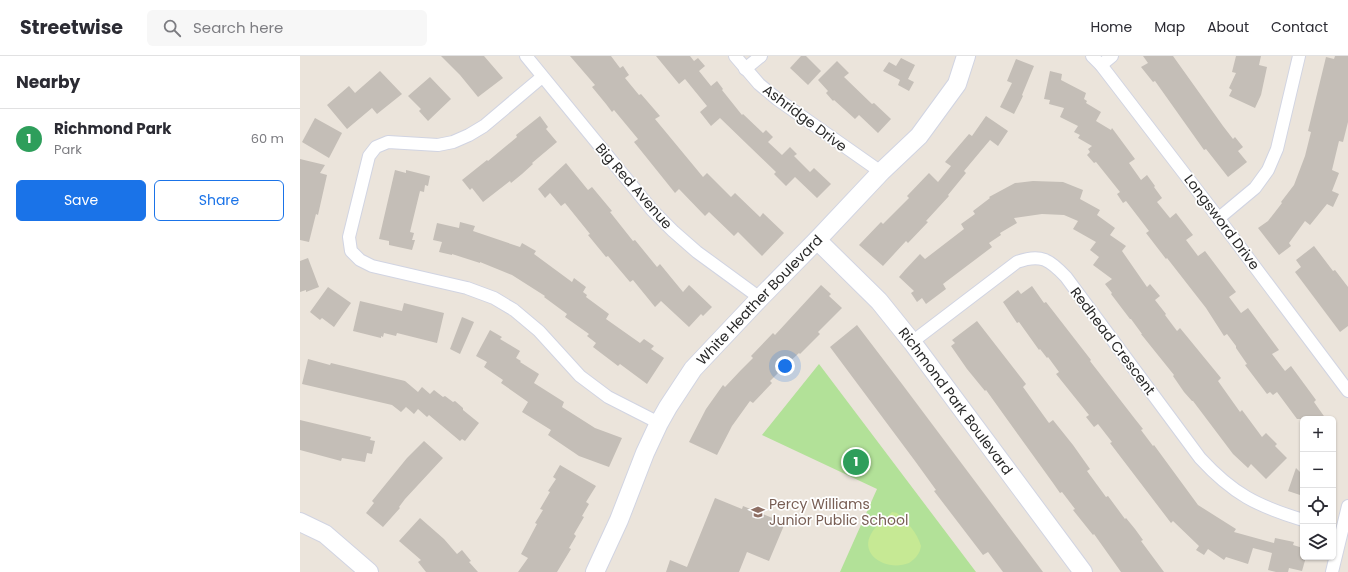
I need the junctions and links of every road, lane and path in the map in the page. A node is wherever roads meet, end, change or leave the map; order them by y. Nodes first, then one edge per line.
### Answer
1 (526, 56) edge
2 (735, 56) edge
3 (761, 56) edge
4 (966, 56) edge
5 (1092, 56) edge
6 (1112, 56) edge
7 (1299, 56) edge
8 (1101, 64) junction
9 (745, 69) junction
10 (542, 77) junction
11 (881, 172) junction
12 (1219, 218) junction
13 (817, 240) junction
14 (760, 298) junction
15 (912, 342) junction
16 (1348, 390) edge
17 (659, 423) junction
18 (1348, 506) edge
19 (1300, 519) edge
20 (300, 522) edge
21 (1337, 529) edge
22 (369, 572) edge
23 (595, 572) edge
24 (1083, 572) edge
25 (1332, 572) edge

1 - 10 street, Big Red Avenue
2 - 9 street, Ashridge Drive
3 - 9 street
4 - 11 street, White Heather Boulevard
5 - 8 street, Longsword Drive
6 - 8 street
7 - 12 street
8 - 12 street, Longsword Drive
9 - 11 street, Ashridge Drive
10 - 14 street, Big Red Avenue
10 - 17 street
11 - 13 street, White Heather Boulevard
12 - 16 street, Longsword Drive
13 - 14 street, White Heather Boulevard
13 - 15 street, Richmond Park Boulevard
14 - 17 street, White Heather Boulevard
15 - 19 street, Redhead Crescent
15 - 24 street, Richmond Park Boulevard
17 - 23 street, White Heather Boulevard
18 - 21 street
20 - 22 street
21 - 25 street

